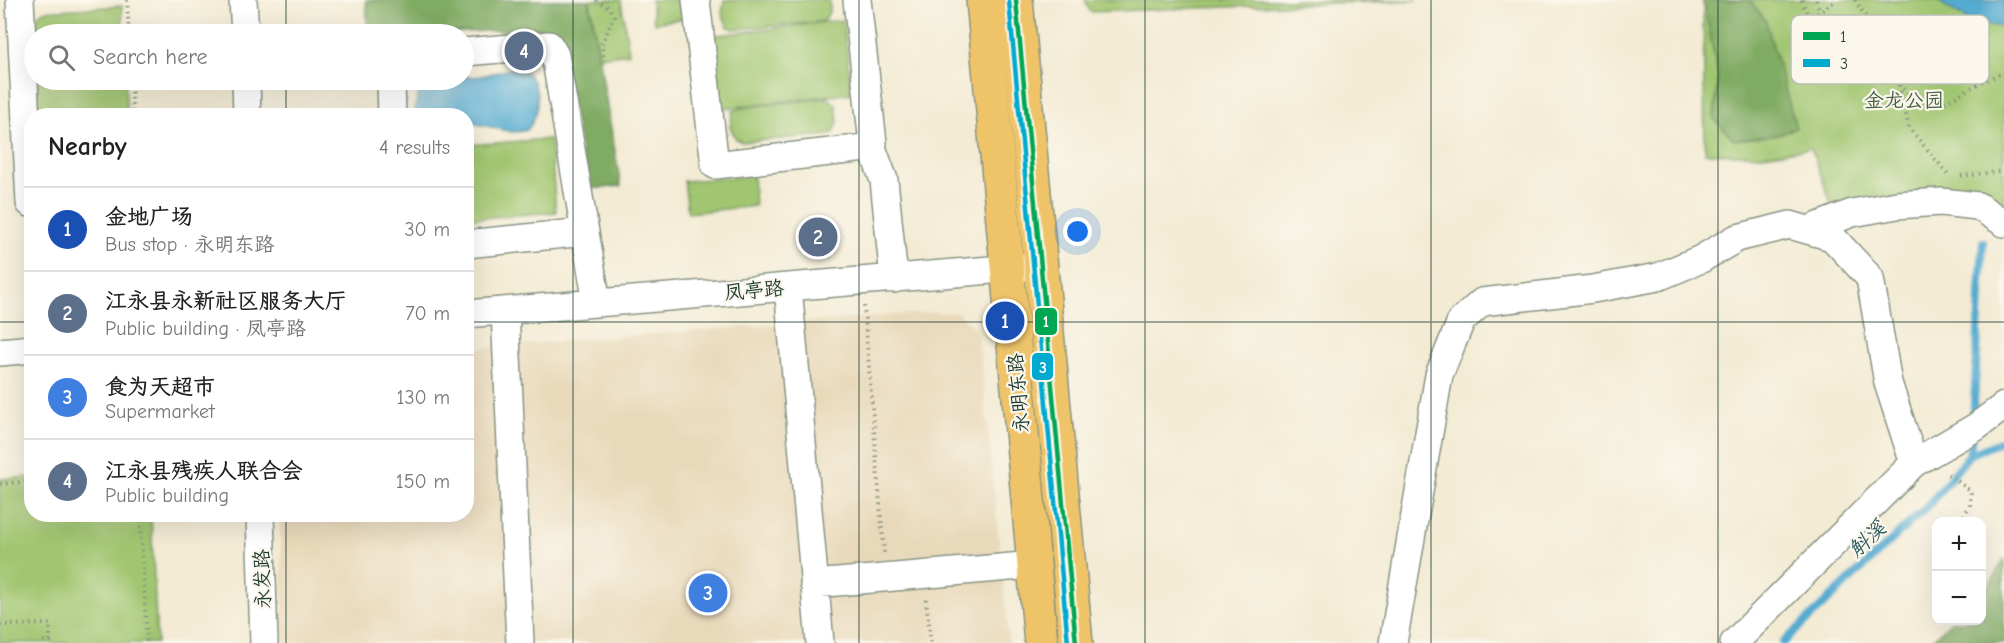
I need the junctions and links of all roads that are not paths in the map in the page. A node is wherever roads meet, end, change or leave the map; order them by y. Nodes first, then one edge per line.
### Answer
1 (20, 0) edge
2 (243, 0) edge
3 (696, 0) edge
4 (857, 0) edge
5 (983, 0) edge
6 (1017, 0) edge
7 (244, 24) edge
8 (474, 51) edge
9 (24, 81) edge
10 (24, 90) edge
11 (246, 90) edge
12 (391, 90) edge
13 (25, 108) edge
14 (247, 108) edge
15 (392, 108) edge
16 (871, 145) junction
17 (2004, 223) edge
18 (1808, 230) junction
19 (585, 232) junction
20 (474, 243) edge
21 (1041, 265) junction
22 (1007, 269) junction
23 (894, 279) junction
24 (788, 287) junction
25 (597, 303) junction
26 (505, 311) junction
27 (474, 313) edge
28 (24, 350) edge
29 (0, 352) edge
30 (2004, 406) edge
31 (1914, 463) junction
32 (260, 522) edge
33 (1034, 565) junction
34 (814, 584) junction
35 (264, 643) edge
36 (520, 643) edge
37 (820, 643) edge
38 (1041, 643) edge
39 (1076, 643) edge
40 (1393, 643) edge
41 (1734, 643) edge

1 - 9 street
2 - 7 street
3 - 16 street
4 - 16 street
5 - 22 main road, 永明东路
6 - 21 main road, 永明东路
8 - 19 street
10 - 13 street
11 - 14 street
12 - 15 street
16 - 23 street
17 - 18 street
18 - 31 street
18 - 40 street
19 - 20 street
19 - 25 street
21 - 22 street, 凤亭路
21 - 39 main road, 永明东路
22 - 23 street, 凤亭路
22 - 33 main road, 永明东路
23 - 24 street, 凤亭路
24 - 25 street, 凤亭路
24 - 34 street
25 - 26 street, 凤亭路
26 - 27 street, 凤亭路
26 - 36 street
28 - 29 street
30 - 31 street
31 - 41 street
32 - 35 street, 永发路
33 - 34 street
33 - 38 main road, 永明东路
34 - 37 street

